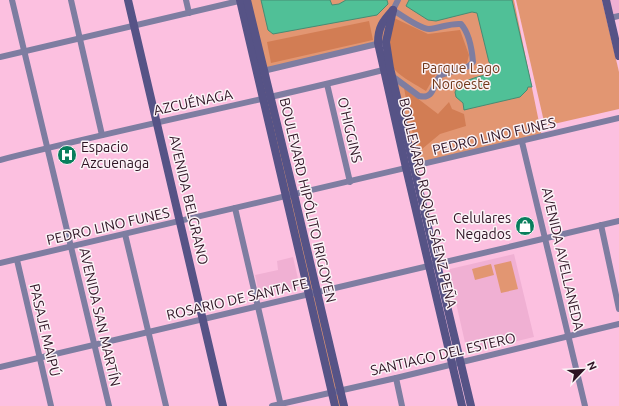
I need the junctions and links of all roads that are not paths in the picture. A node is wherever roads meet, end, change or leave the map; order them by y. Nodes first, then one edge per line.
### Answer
1 (12, 0) edge
2 (71, 0) edge
3 (128, 0) edge
4 (186, 0) edge
5 (243, 0) edge
6 (398, 0) edge
7 (606, 0) edge
8 (393, 10) junction
9 (189, 13) junction
10 (619, 16) edge
11 (610, 18) junction
12 (134, 25) junction
13 (80, 38) junction
14 (382, 43) junction
15 (24, 51) junction
16 (619, 56) edge
17 (0, 57) edge
18 (263, 71) junction
19 (389, 71) junction
20 (328, 84) junction
21 (267, 98) junction
22 (619, 118) edge
23 (157, 122) junction
24 (102, 135) junction
25 (522, 142) junction
26 (47, 148) junction
27 (0, 160) edge
28 (414, 167) junction
29 (406, 168) junction
30 (350, 182) junction
31 (290, 195) junction
32 (235, 208) junction
33 (619, 221) edge
34 (180, 222) junction
35 (600, 225) junction
36 (125, 234) junction
37 (546, 238) junction
38 (72, 246) junction
39 (16, 260) junction
40 (0, 263) edge
41 (433, 265) junction
42 (313, 293) junction
43 (258, 306) junction
44 (619, 309) edge
45 (203, 319) junction
46 (619, 324) edge
47 (149, 332) junction
48 (568, 336) junction
49 (94, 344) junction
50 (39, 357) junction
51 (456, 363) junction
52 (0, 366) edge
53 (396, 378) junction
54 (336, 392) junction
55 (281, 405) edge
56 (51, 406) edge
57 (109, 406) edge
58 (166, 406) edge
59 (224, 406) edge
60 (272, 406) edge
61 (335, 406) edge
62 (344, 406) edge
63 (402, 406) edge
64 (462, 406) edge
65 (471, 406) edge
66 (585, 406) edge

1 - 15 street, AVENIDA SAN MARTÍN
2 - 13 street
3 - 12 street, AVENIDA BELGRANO
4 - 9 street
5 - 9 street
5 - 18 street, BOULEVARD HIPÓLITO IRIGOYEN
5 - 21 street, BOULEVARD HIPÓLITO IRIGOYEN
6 - 8 street, BOULEVARD ROQUE SÁENZ PEÑA
7 - 11 street
8 - 14 street, BOULEVARD ROQUE SÁENZ PEÑA
8 - 19 street
9 - 12 street
10 - 11 street
11 - 16 street
12 - 13 street
12 - 23 street, AVENIDA BELGRANO
13 - 15 street
13 - 24 street
14 - 18 street
14 - 19 street, BOULEVARD ROQUE SÁENZ PEÑA
15 - 17 street
15 - 26 street, AVENIDA SAN MARTÍN
18 - 21 street, BOULEVARD HIPÓLITO IRIGOYEN
19 - 20 street, AZCUÉNAGA
19 - 28 street, BOULEVARD ROQUE SÁENZ PEÑA
19 - 29 street, BOULEVARD ROQUE SÁENZ PEÑA
20 - 21 street, AZCUÉNAGA
20 - 30 street, O'HIGGINS
21 - 23 street, AZCUÉNAGA
21 - 31 street, BOULEVARD HIPÓLITO IRIGOYEN
22 - 25 street, PEDRO LINO FUNES
23 - 24 street, AZCUÉNAGA
23 - 34 street, AVENIDA BELGRANO
24 - 26 street, AZCUÉNAGA
25 - 28 street, PEDRO LINO FUNES
25 - 37 street, AVENIDA AVELLANEDA
26 - 27 street, AZCUÉNAGA
26 - 38 street, AVENIDA SAN MARTÍN
28 - 29 street, PEDRO LINO FUNES
28 - 41 street, BOULEVARD ROQUE SÁENZ PEÑA
29 - 30 street, PEDRO LINO FUNES
29 - 41 street, BOULEVARD ROQUE SÁENZ PEÑA
30 - 31 street, PEDRO LINO FUNES
31 - 32 street, PEDRO LINO FUNES
31 - 42 street, BOULEVARD HIPÓLITO IRIGOYEN
32 - 34 street, PEDRO LINO FUNES
32 - 43 street
33 - 35 street, ROSARIO DE SANTA FE
34 - 36 street, PEDRO LINO FUNES
34 - 45 street, AVENIDA BELGRANO
35 - 37 street, ROSARIO DE SANTA FE
35 - 44 street
36 - 38 street, PEDRO LINO FUNES
36 - 47 street
37 - 41 street, ROSARIO DE SANTA FE
37 - 48 street, AVENIDA AVELLANEDA
38 - 39 street, PEDRO LINO FUNES
38 - 49 street, AVENIDA SAN MARTÍN
39 - 40 street, PEDRO LINO FUNES
39 - 50 street, PASAJE MAIPÚ
41 - 42 street, ROSARIO DE SANTA FE
41 - 51 street, BOULEVARD ROQUE SÁENZ PEÑA
42 - 43 street, ROSARIO DE SANTA FE
42 - 54 street, BOULEVARD HIPÓLITO IRIGOYEN
43 - 45 street, ROSARIO DE SANTA FE
43 - 55 street
45 - 47 street, ROSARIO DE SANTA FE
45 - 59 street, AVENIDA BELGRANO
46 - 48 street, SANTIAGO DEL ESTERO
47 - 49 street, ROSARIO DE SANTA FE
47 - 58 street
48 - 51 street, SANTIAGO DEL ESTERO
48 - 66 street, AVENIDA AVELLANEDA
49 - 50 street, ROSARIO DE SANTA FE
49 - 57 street, AVENIDA SAN MARTÍN
50 - 52 street, ROSARIO DE SANTA FE
50 - 56 street, PASAJE MAIPÚ
51 - 53 street, SANTIAGO DEL ESTERO
51 - 64 street, BOULEVARD ROQUE SÁENZ PEÑA
51 - 65 street, BOULEVARD ROQUE SÁENZ PEÑA
53 - 54 street, SANTIAGO DEL ESTERO
53 - 63 street
54 - 55 street, SANTIAGO DEL ESTERO
54 - 61 street, BOULEVARD HIPÓLITO IRIGOYEN
54 - 62 street, BOULEVARD HIPÓLITO IRIGOYEN
55 - 60 street, SANTIAGO DEL ESTERO

